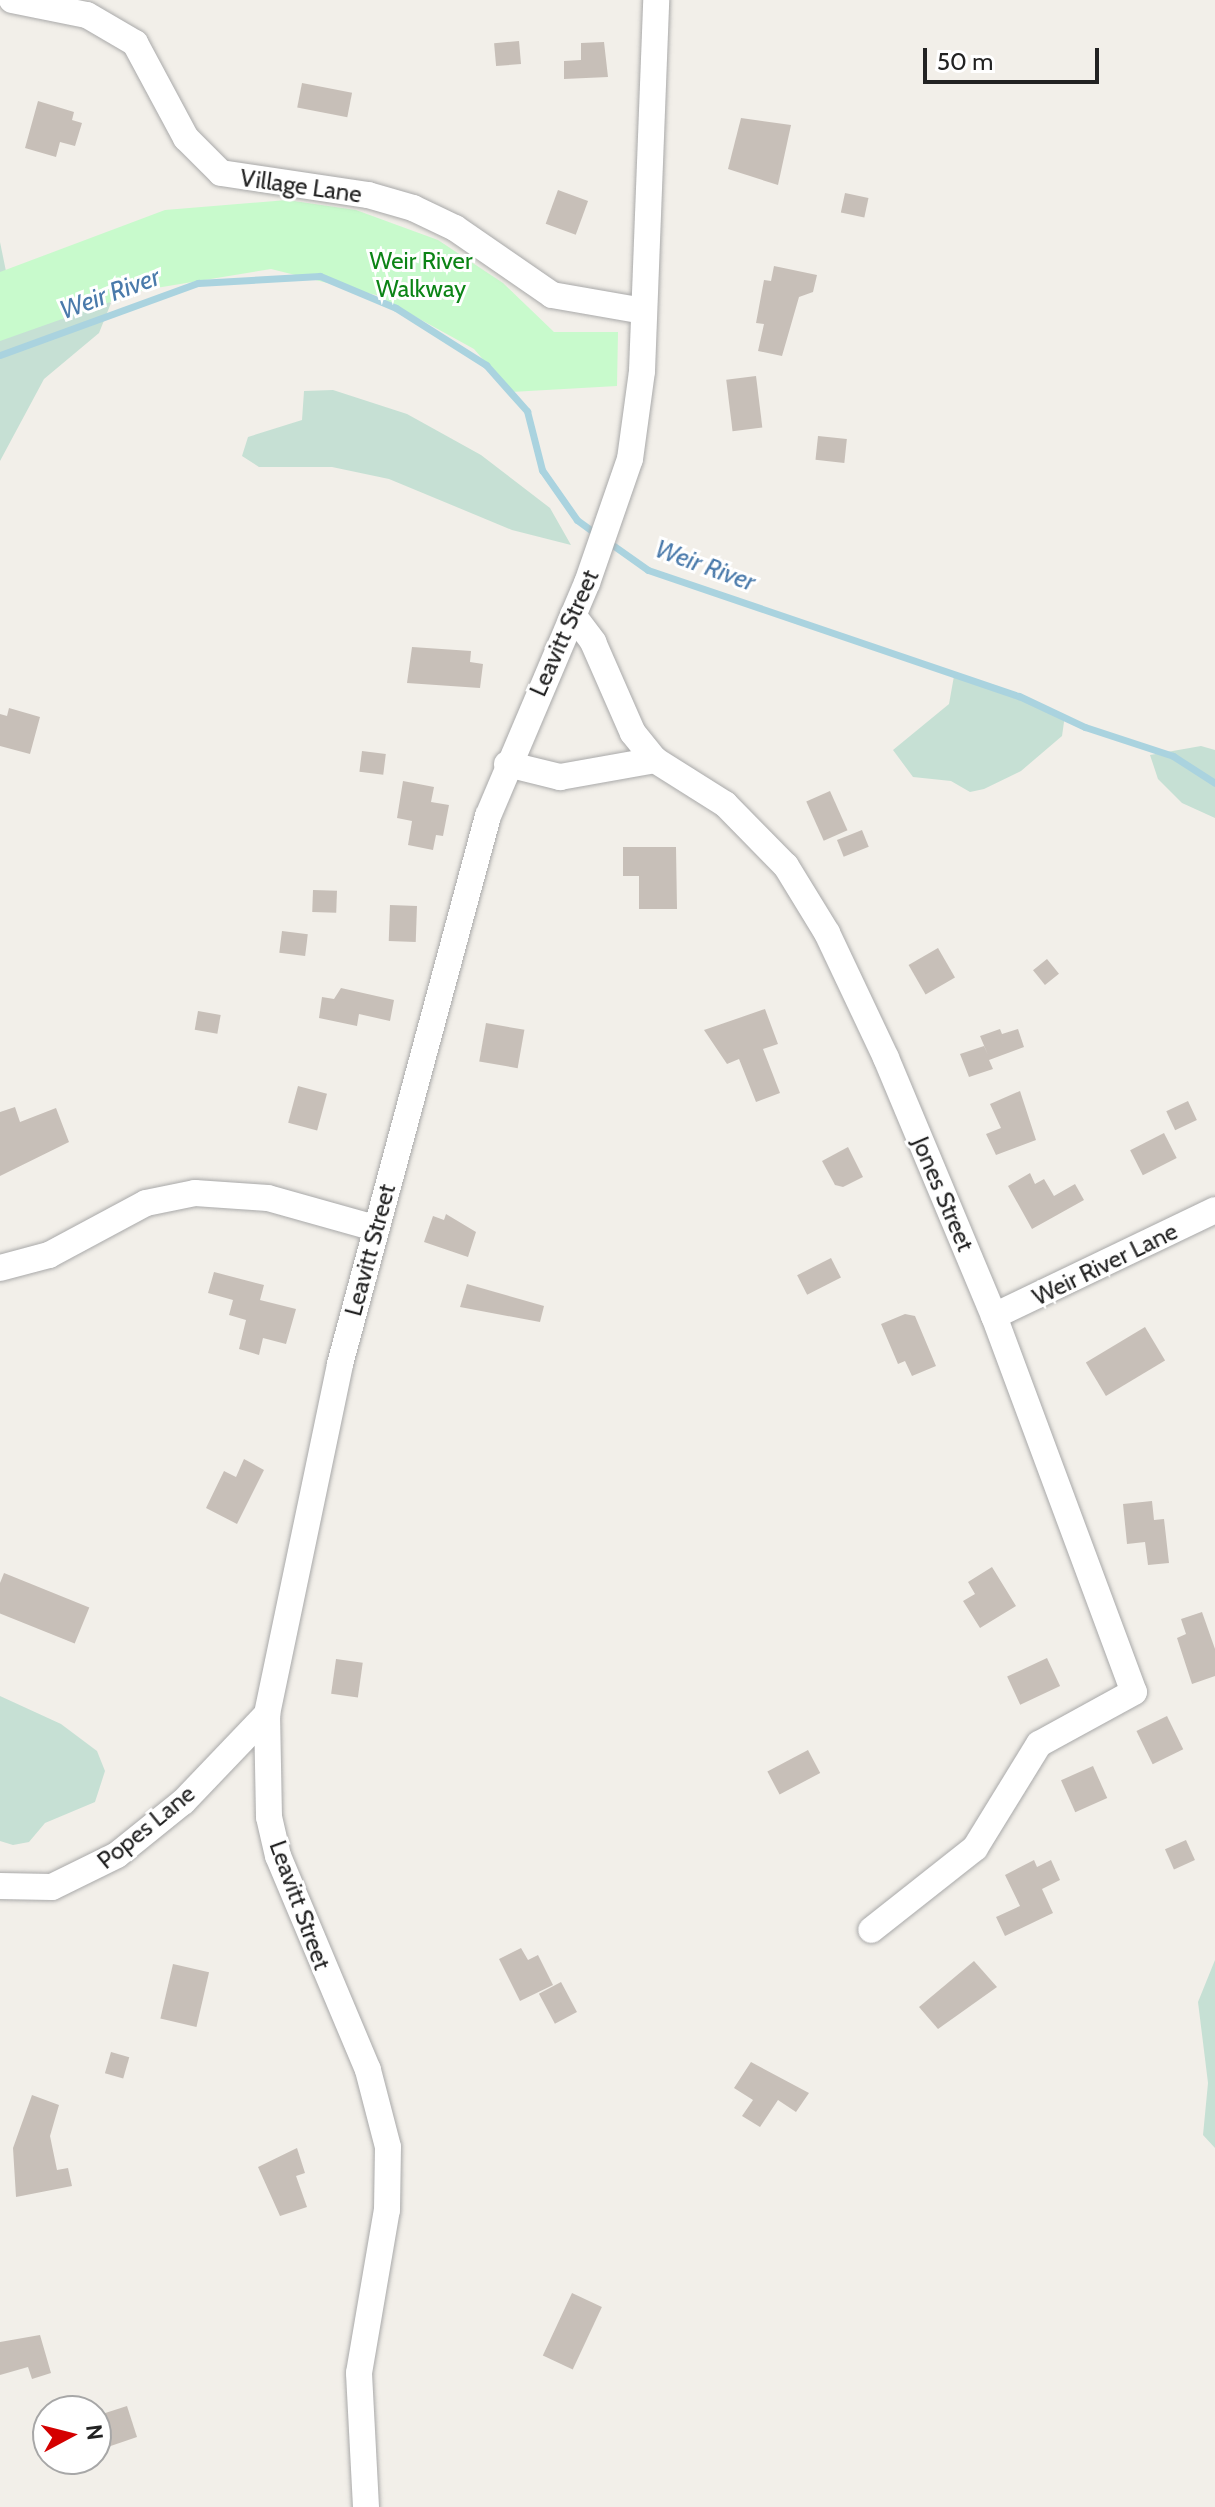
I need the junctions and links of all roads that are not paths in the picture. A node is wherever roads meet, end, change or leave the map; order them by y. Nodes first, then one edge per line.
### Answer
1 (12, 0) edge
2 (656, 0) edge
3 (644, 311) junction
4 (573, 615) junction
5 (655, 760) junction
6 (507, 764) junction
7 (1215, 1210) edge
8 (375, 1228) junction
9 (0, 1268) edge
10 (994, 1316) junction
11 (267, 1714) junction
12 (0, 1886) edge
13 (871, 1930) dead end
14 (366, 2507) edge

1 - 3 street, Village Lane
2 - 3 street, Leavitt Street
3 - 4 street, Leavitt Street
4 - 5 street, Jones Street
4 - 6 street, Leavitt Street
5 - 6 street
5 - 10 street, Jones Street
6 - 8 street, Leavitt Street
7 - 10 street, Weir River Lane
8 - 9 street
8 - 11 street, Leavitt Street
10 - 13 street, Jones Street
11 - 12 street, Popes Lane
11 - 14 street, Leavitt Street

